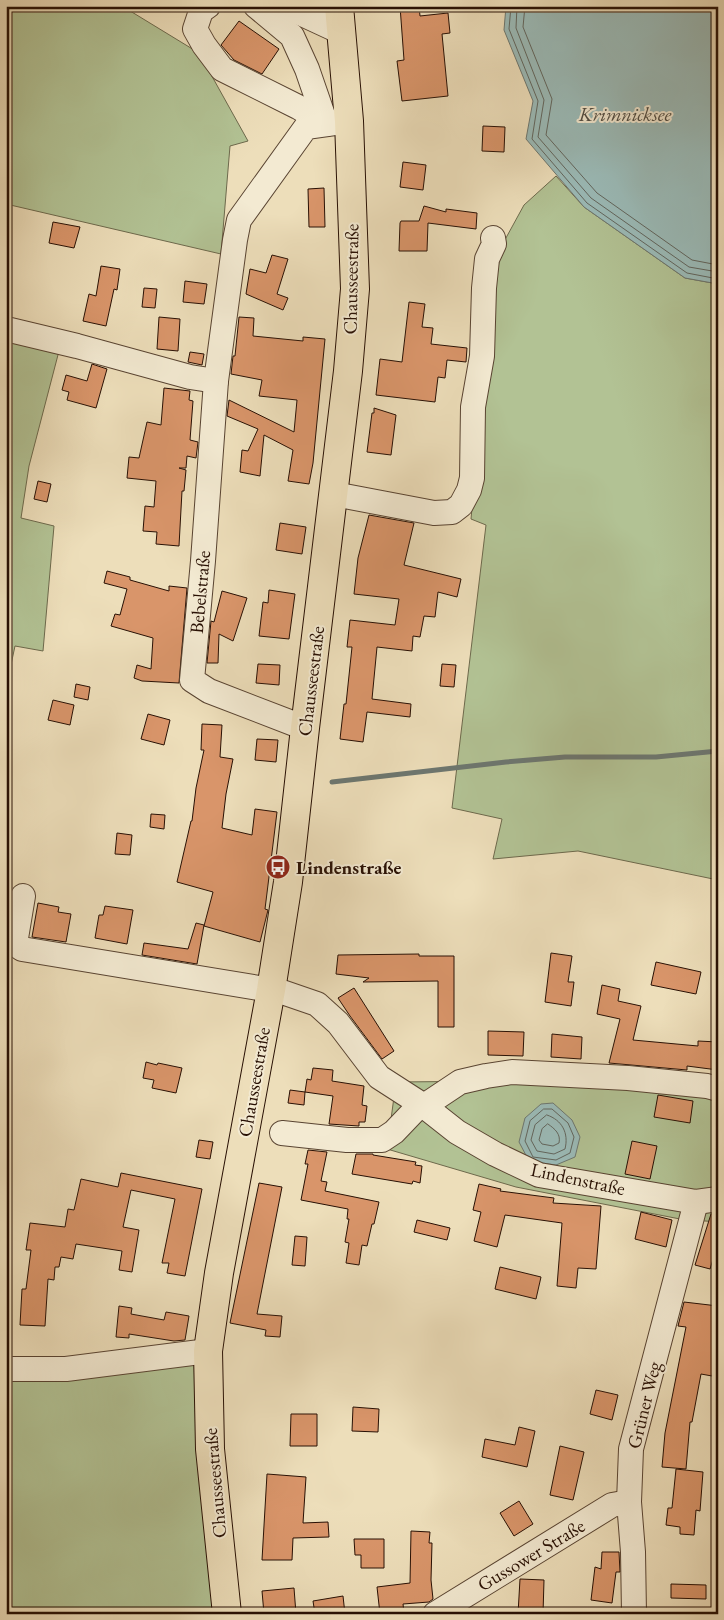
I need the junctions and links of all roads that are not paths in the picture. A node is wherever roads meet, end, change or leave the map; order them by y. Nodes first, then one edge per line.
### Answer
1 (208, 6) edge
2 (256, 6) edge
3 (285, 6) edge
4 (340, 19) edge
5 (337, 123) junction
6 (493, 238) dead end
7 (6, 329) edge
8 (216, 381) junction
9 (334, 494) junction
10 (305, 728) junction
11 (23, 896) dead end
12 (271, 990) junction
13 (718, 1089) edge
14 (424, 1106) junction
15 (282, 1133) dead end
16 (707, 1200) edge
17 (208, 1351) junction
18 (6, 1369) edge
19 (629, 1502) junction
20 (227, 1614) edge
21 (435, 1614) edge
22 (634, 1614) edge

1 - 5 street
2 - 5 street
3 - 4 street
4 - 5 main road, Chausseestraße
5 - 8 street, Bebelstraße
5 - 9 main road, Chausseestraße
6 - 9 street
7 - 8 street
8 - 10 street, Bebelstraße
9 - 10 main road, Chausseestraße
10 - 12 main road, Chausseestraße
11 - 12 street, Lindenstraße
12 - 14 street, Lindenstraße
12 - 17 main road, Chausseestraße
13 - 14 street
14 - 15 street
14 - 16 street, Lindenstraße
16 - 19 street, Grüner Weg
17 - 18 street
17 - 20 main road, Chausseestraße
19 - 21 street, Gussower Straße
19 - 22 street, Grüner Weg

